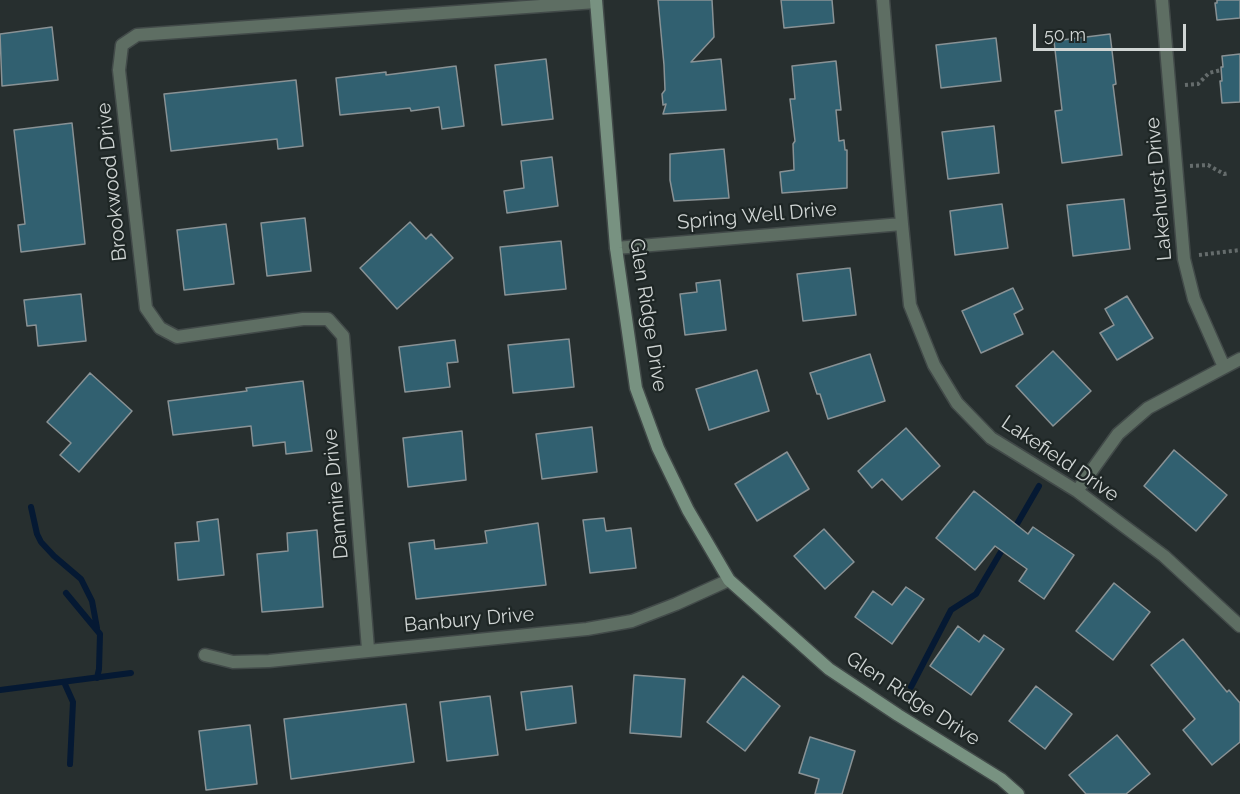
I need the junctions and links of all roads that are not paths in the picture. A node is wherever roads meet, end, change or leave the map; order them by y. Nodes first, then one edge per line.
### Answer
1 (883, 0) edge
2 (1162, 0) edge
3 (596, 1) edge
4 (902, 224) junction
5 (616, 248) junction
6 (343, 336) joint
7 (1240, 359) edge
8 (1224, 367) junction
9 (1077, 491) junction
10 (729, 580) junction
11 (1240, 626) edge
12 (368, 649) junction
13 (205, 655) dead end
14 (1018, 794) edge

1 - 4 street, Lakefield Drive
2 - 8 street, Lakehurst Drive
3 - 5 street, Glen Ridge Drive
3 - 6 street, Brookwood Drive
4 - 5 street, Spring Well Drive
4 - 9 street, Lakefield Drive
5 - 10 street, Glen Ridge Drive
6 - 12 street, Danmire Drive
7 - 8 street
8 - 9 street
9 - 11 street, Lakefield Drive
10 - 12 street, Banbury Drive
10 - 14 street, Glen Ridge Drive
12 - 13 street, Banbury Drive

